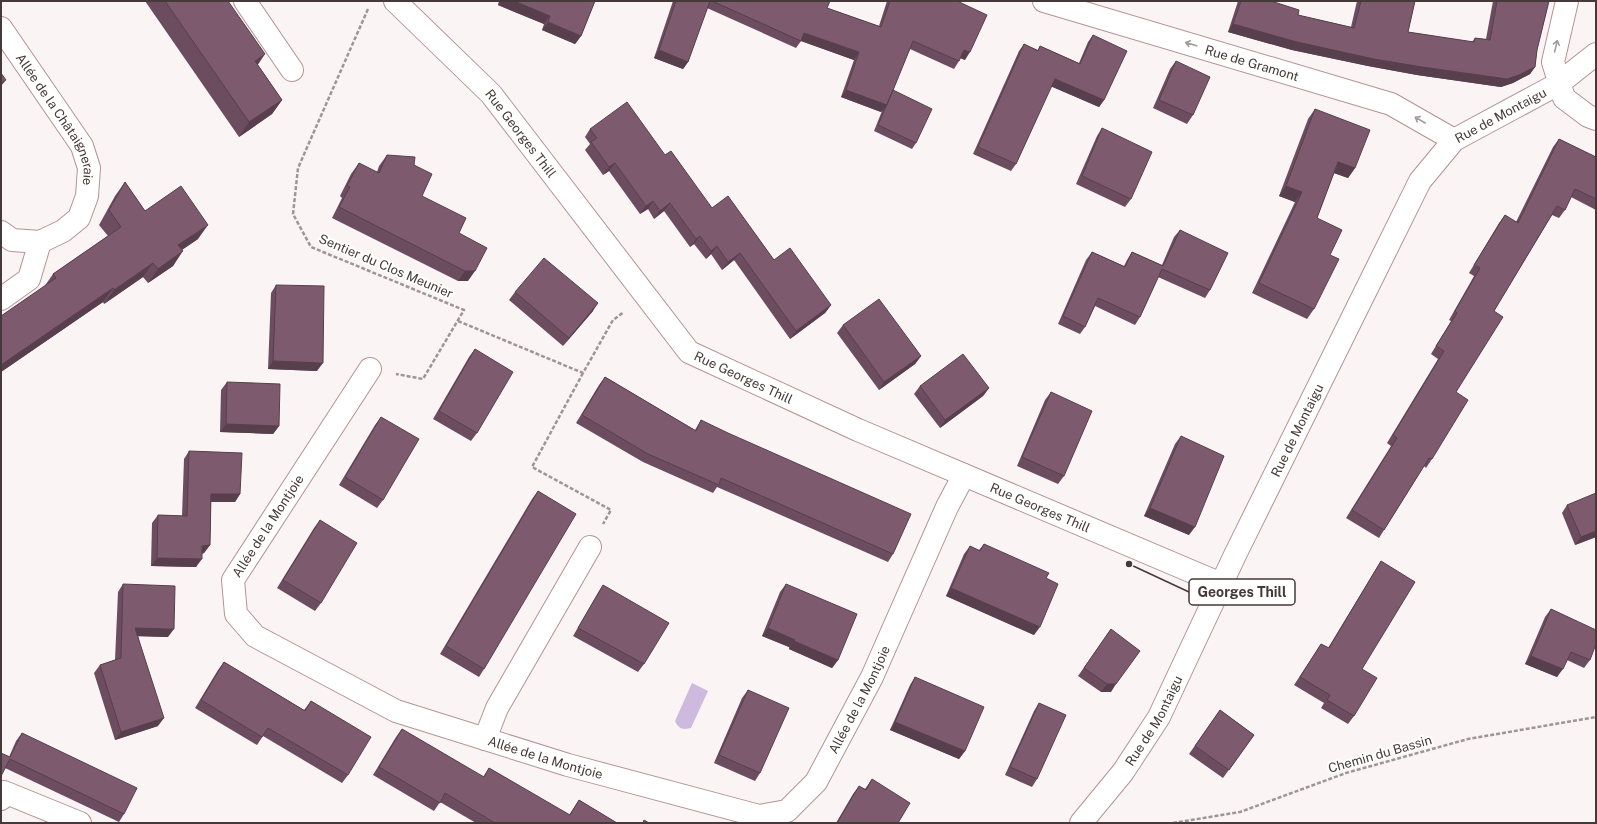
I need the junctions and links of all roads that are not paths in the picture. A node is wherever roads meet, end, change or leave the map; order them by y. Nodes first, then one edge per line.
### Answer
1 (245, 1) edge
2 (395, 1) edge
3 (1044, 1) edge
4 (1567, 1) edge
5 (1, 28) edge
6 (1596, 54) edge
7 (292, 70) dead end
8 (1558, 84) junction
9 (1596, 119) edge
10 (1454, 140) junction
11 (1, 232) edge
12 (40, 242) junction
13 (1, 298) edge
14 (370, 369) road end
15 (964, 476) junction
16 (590, 547) road end
17 (1221, 584) junction
18 (485, 740) junction
19 (1, 798) edge
20 (80, 823) edge
21 (1081, 823) edge

1 - 7 street
2 - 15 street, Rue Georges Thill
10 -> 3 street, Rue de Gramont
8 -> 4 street
5 - 12 street, Allée de la Châtaigneraie
6 - 8 street, Rue de Montaigu
8 - 9 street
8 - 10 street, Rue de Montaigu
10 - 17 street, Rue de Montaigu
11 - 12 street, Allée de la Châtaigneraie
12 - 13 street
14 - 18 street, Allée de la Montjoie
15 - 17 street, Rue Georges Thill
15 - 18 street, Allée de la Montjoie
16 - 18 street
17 - 21 street, Rue de Montaigu
19 - 20 street

